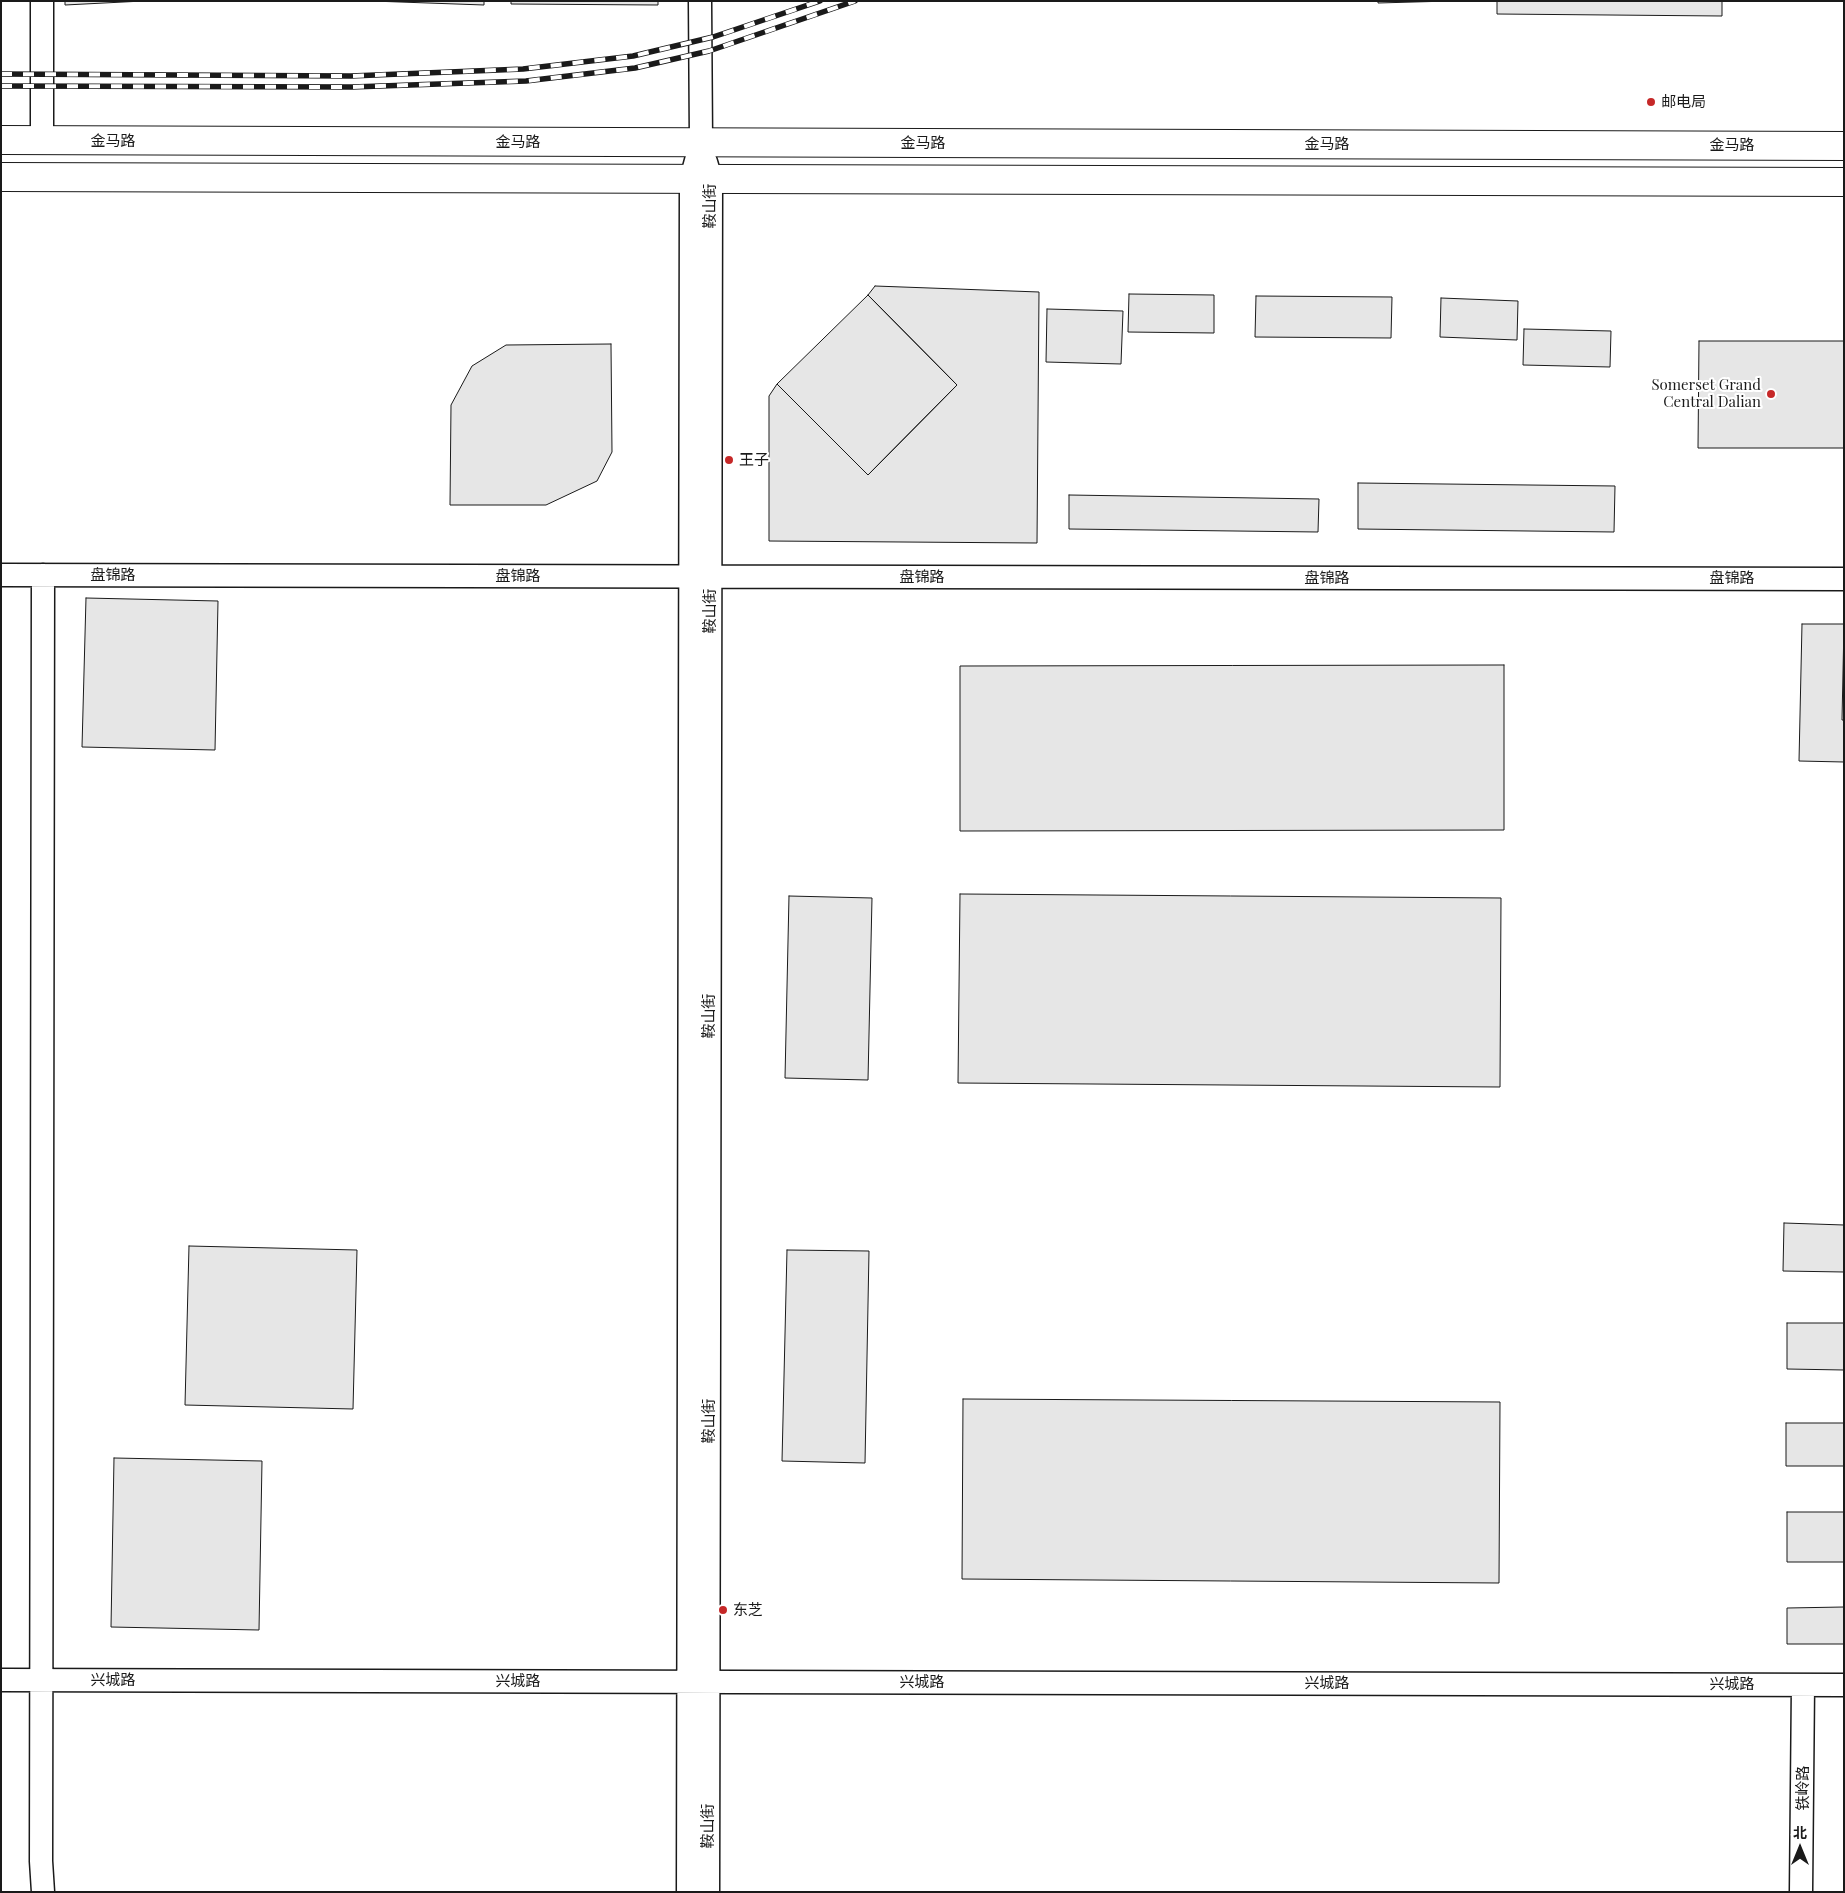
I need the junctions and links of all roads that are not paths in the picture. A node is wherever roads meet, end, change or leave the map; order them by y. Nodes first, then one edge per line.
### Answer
1 (42, 1) edge
2 (700, 1) edge
3 (1, 140) edge
4 (42, 140) junction
5 (701, 142) junction
6 (1844, 146) edge
7 (1, 176) edge
8 (701, 178) junction
9 (1844, 182) edge
10 (1, 575) edge
11 (43, 575) junction
12 (700, 577) junction
13 (1844, 578) edge
14 (1, 1680) edge
15 (41, 1680) junction
16 (698, 1682) junction
17 (1803, 1684) junction
18 (1844, 1685) edge
19 (43, 1892) edge
20 (688, 1892) edge
21 (708, 1892) edge
22 (1801, 1892) edge

1 - 4 street
2 - 5 street, 鞍山街
3 - 4 main road, 金马路
4 - 5 main road, 金马路
5 - 6 main road, 金马路
5 - 8 street, 鞍山街
7 - 8 main road
8 - 9 main road
8 - 12 street, 鞍山街
10 - 11 street, 盘锦路
11 - 12 street, 盘锦路
11 - 15 street
12 - 13 street, 盘锦路
12 - 16 street, 鞍山街
14 - 15 street, 兴城路
15 - 16 street, 兴城路
15 - 19 street
16 - 17 street, 兴城路
16 - 20 street, 鞍山街
16 - 21 street, 鞍山街
17 - 18 street, 兴城路
17 - 22 street, 铁岭路

